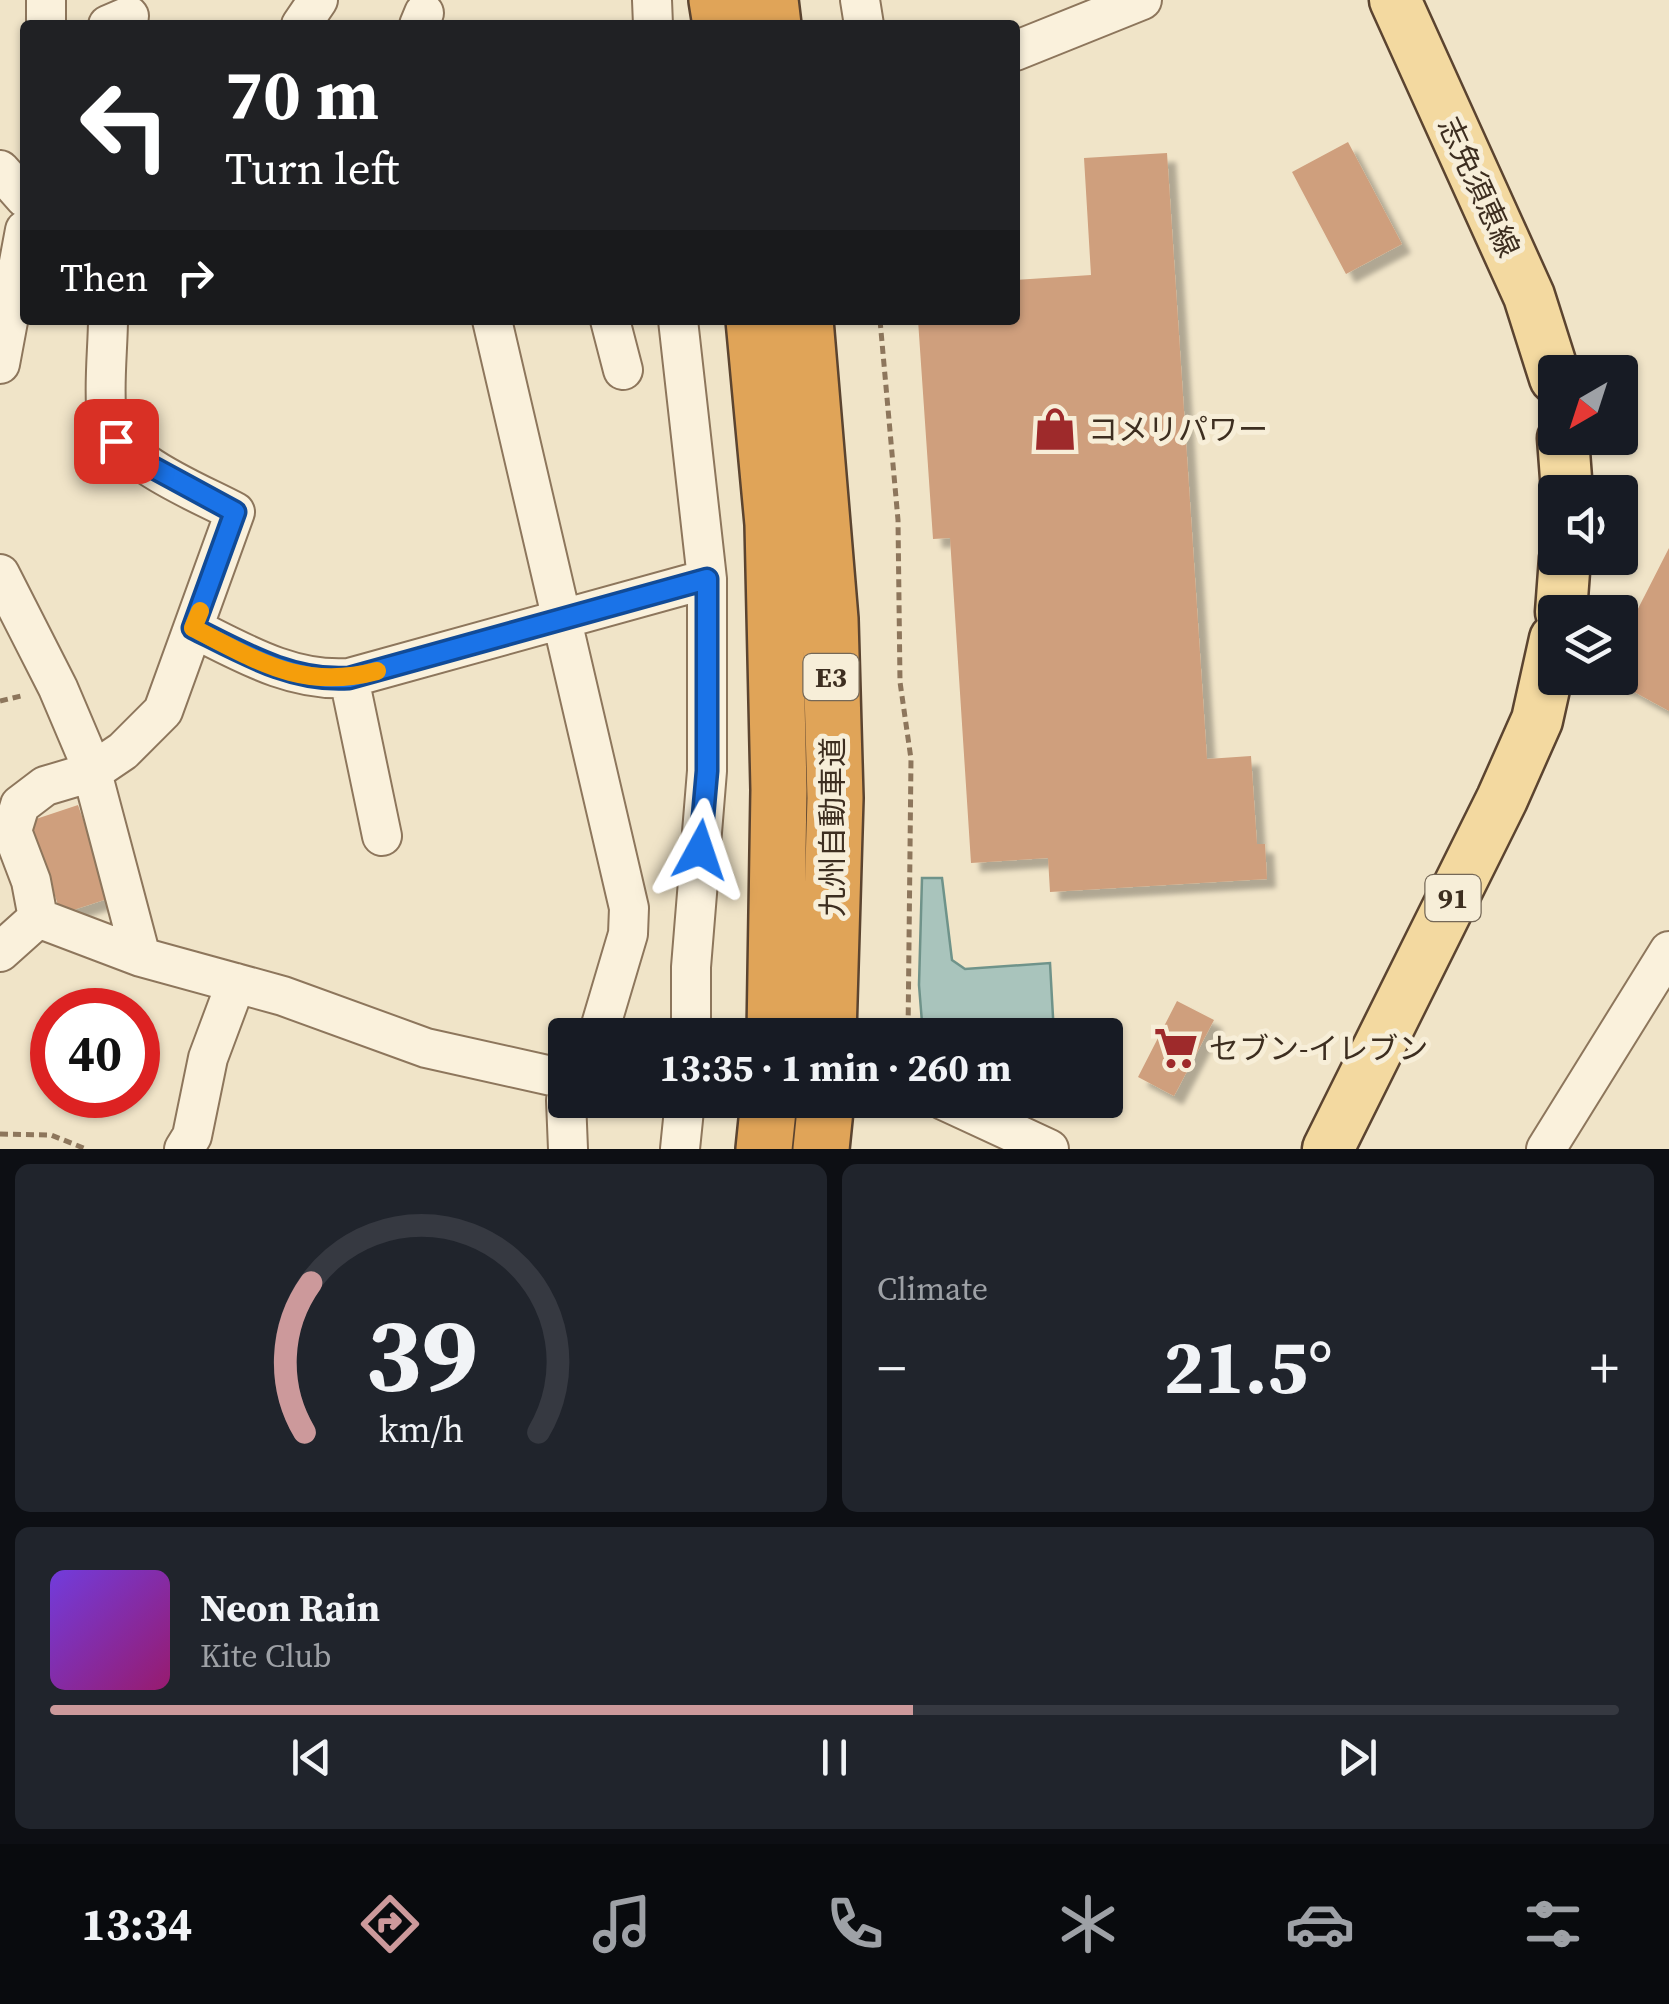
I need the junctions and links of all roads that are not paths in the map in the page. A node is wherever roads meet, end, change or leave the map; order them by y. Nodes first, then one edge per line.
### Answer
1 (1142, 0) edge
2 (1395, 0) edge
3 (1020, 49) edge
4 (0, 170) edge
5 (20, 192) edge
6 (20, 261) edge
7 (108, 325) edge
8 (493, 325) edge
9 (611, 325) edge
10 (679, 325) edge
11 (754, 325) edge
12 (805, 325) edge
13 (1548, 355) edge
14 (0, 364) edge
15 (624, 370) dead end
16 (0, 574) edge
17 (707, 579) junction
18 (562, 620) junction
19 (193, 628) junction
20 (349, 678) junction
21 (1543, 695) edge
22 (92, 772) junction
23 (382, 836) dead end
24 (38, 918) junction
25 (1669, 950) edge
26 (0, 952) edge
27 (141, 957) junction
28 (236, 983) junction
29 (603, 1018) edge
30 (690, 1018) edge
31 (775, 1018) edge
32 (828, 1018) edge
33 (548, 1075) edge
34 (567, 1118) edge
35 (683, 1118) edge
36 (767, 1118) edge
37 (825, 1118) edge
38 (983, 1118) edge
39 (199, 1145) edge
40 (568, 1149) edge
41 (680, 1149) edge
42 (764, 1149) edge
43 (822, 1149) edge
44 (1049, 1149) edge
45 (1328, 1149) edge
46 (1546, 1149) edge

1 - 3 street
2 - 13 main road, 志免須恵線
4 - 5 street
6 - 14 street
7 - 19 street
8 - 18 street
9 - 15 street
10 - 17 street
11 - 31 highway, 九州自動車道 / E3
12 - 32 highway, 九州自動車道 / E3
16 - 22 street
17 - 18 street
17 - 30 street
18 - 20 street
18 - 29 street
19 - 20 street
19 - 22 street
20 - 23 street
21 - 45 main road, 91
22 - 24 street
22 - 27 street
24 - 26 street
24 - 27 street
25 - 46 street
27 - 28 street
28 - 33 street
28 - 39 street
34 - 40 street
35 - 41 street
36 - 42 highway
37 - 43 highway
38 - 44 street

